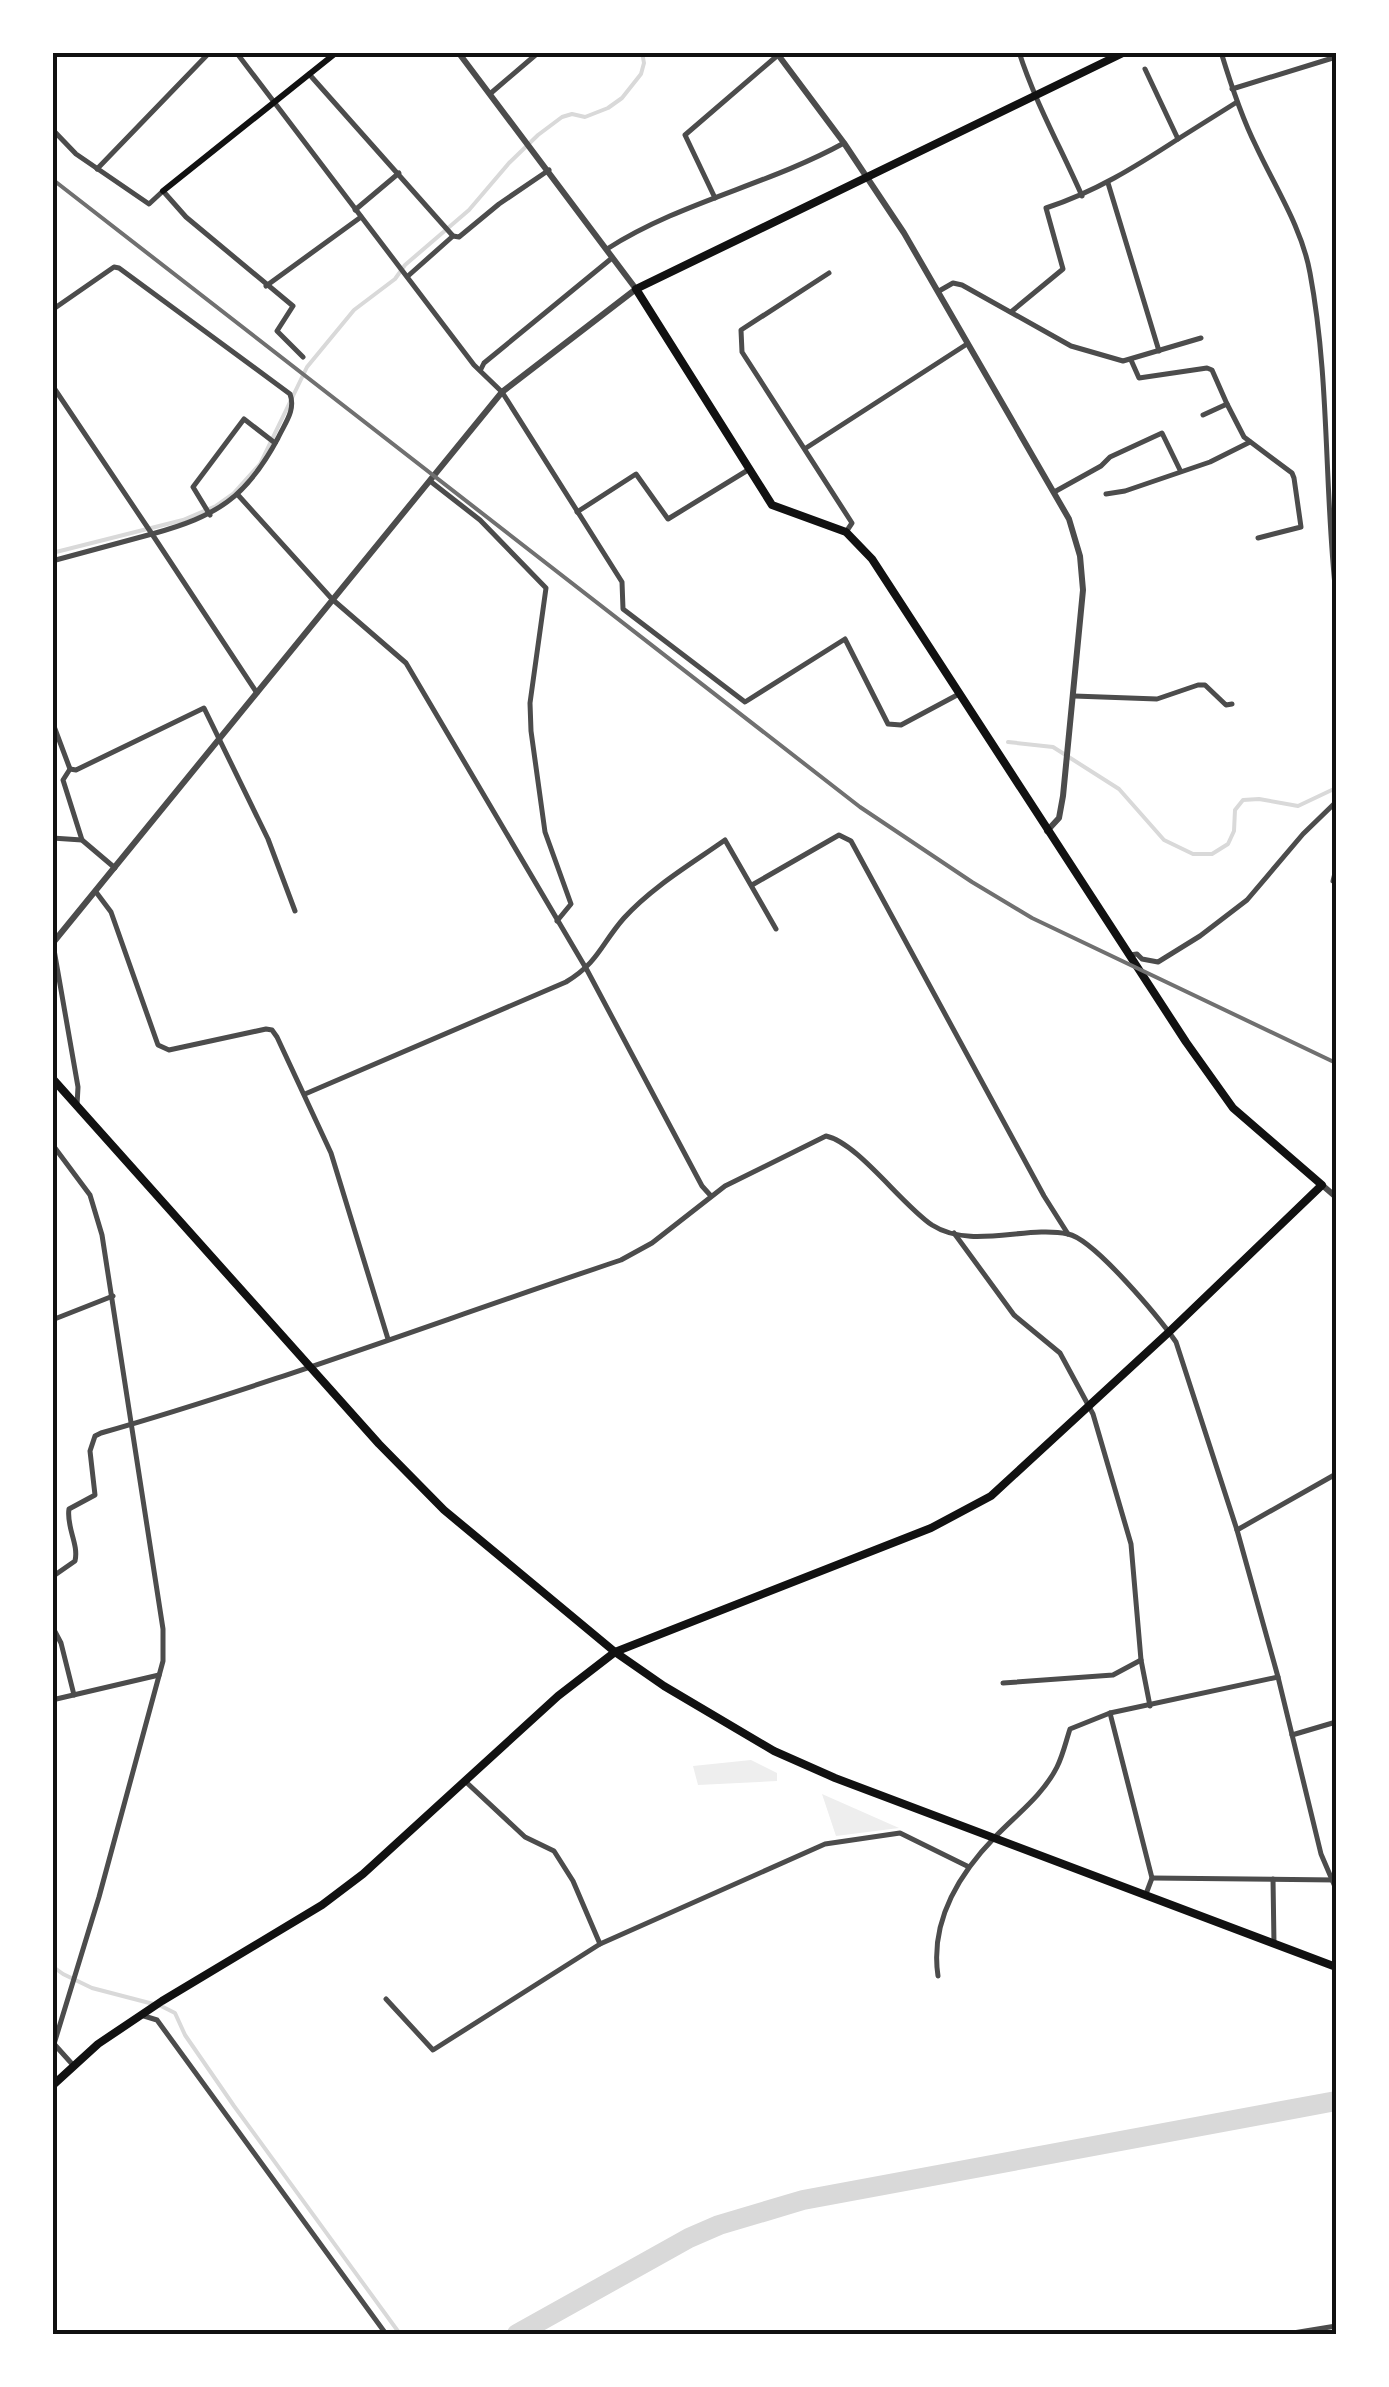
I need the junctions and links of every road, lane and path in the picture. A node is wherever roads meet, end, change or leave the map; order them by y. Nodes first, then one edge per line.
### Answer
1 (210, 52) edge
2 (236, 52) edge
3 (337, 52) edge
4 (458, 52) edge
5 (539, 52) edge
6 (1019, 52) edge
7 (1125, 52) edge
8 (1221, 52) edge
9 (777, 54) edge
10 (1336, 57) edge
11 (1146, 69) dead end
12 (309, 74) junction
13 (1232, 88) junction
14 (491, 93) junction
15 (1035, 95) junction
16 (274, 102) junction
17 (1237, 102) junction
18 (52, 128) edge
19 (1178, 139) junction
20 (844, 143) junction
21 (97, 169) junction
22 (549, 170) junction
23 (399, 173) junction
24 (868, 177) junction
25 (1108, 182) junction
26 (164, 192) junction
27 (1082, 196) junction
28 (715, 198) junction
29 (355, 210) junction
30 (360, 217) junction
31 (450, 232) junction
32 (607, 249) junction
33 (613, 257) junction
34 (829, 273) dead end
35 (406, 274) junction
36 (266, 286) junction
37 (636, 289) junction
38 (939, 291) junction
39 (52, 310) edge
40 (1011, 312) junction
41 (1201, 338) dead end
42 (969, 342) junction
43 (1159, 351) junction
44 (303, 357) dead end
45 (1131, 360) junction
46 (482, 369) junction
47 (52, 385) edge
48 (502, 392) junction
49 (1227, 404) junction
50 (1204, 414) dead end
51 (272, 440) junction
52 (1250, 442) junction
53 (806, 448) junction
54 (748, 470) junction
55 (1180, 470) junction
56 (430, 481) junction
57 (1056, 492) junction
58 (1106, 494) dead end
59 (238, 495) junction
60 (577, 512) junction
61 (209, 514) junction
62 (149, 530) junction
63 (846, 532) junction
64 (1258, 538) dead end
65 (52, 561) edge
66 (1336, 596) edge
67 (332, 599) junction
68 (257, 693) junction
69 (959, 694) junction
70 (1074, 696) junction
71 (1232, 704) dead end
72 (52, 721) edge
73 (220, 740) junction
74 (70, 769) junction
75 (1336, 802) edge
76 (1047, 831) junction
77 (52, 838) edge
78 (82, 840) junction
79 (114, 868) junction
80 (1336, 869) edge
81 (1334, 881) dead end
82 (752, 886) junction
83 (96, 892) junction
84 (295, 912) dead end
85 (557, 921) junction
86 (776, 929) dead end
87 (53, 944) edge
88 (1132, 958) junction
89 (587, 970) junction
90 (52, 1078) edge
91 (305, 1094) junction
92 (77, 1105) junction
93 (52, 1144) edge
94 (1322, 1185) junction
95 (711, 1196) junction
96 (1336, 1197) edge
97 (954, 1233) junction
98 (1068, 1234) junction
99 (112, 1296) junction
100 (52, 1320) edge
101 (1169, 1332) junction
102 (388, 1338) junction
103 (311, 1366) junction
104 (1088, 1405) junction
105 (131, 1424) junction
106 (1336, 1474) edge
107 (1237, 1530) junction
108 (52, 1577) edge
109 (52, 1626) edge
110 (615, 1652) junction
111 (1140, 1660) junction
112 (158, 1676) junction
113 (1278, 1677) junction
114 (1003, 1683) dead end
115 (74, 1695) junction
116 (52, 1700) edge
117 (1150, 1706) junction
118 (1110, 1713) junction
119 (1336, 1722) edge
120 (1292, 1734) junction
121 (464, 1780) junction
122 (994, 1838) junction
123 (967, 1866) junction
124 (1152, 1878) junction
125 (1273, 1879) junction
126 (1333, 1879) edge
127 (1336, 1890) edge
128 (1146, 1895) junction
129 (600, 1944) junction
130 (1274, 1944) junction
131 (1336, 1967) edge
132 (938, 1976) dead end
133 (386, 2000) dead end
134 (145, 2012) junction
135 (53, 2043) edge
136 (73, 2065) junction
137 (52, 2086) edge
138 (1336, 2326) edge
139 (386, 2334) edge
140 (1287, 2334) edge

1 - 21 street
2 - 16 street
3 - 12 main road
4 - 14 street
5 - 14 street
6 - 15 street
7 - 15 highway
8 - 13 street
9 - 20 street
9 - 28 street
10 - 13 street
11 - 19 street
12 - 16 main road
12 - 23 street
13 - 17 street
14 - 22 street
15 - 24 highway
15 - 27 street
16 - 26 main road
16 - 29 street
17 - 19 street
17 - 66 street
18 - 21 street
19 - 25 street
20 - 24 street
20 - 28 street
21 - 26 street
22 - 31 street
22 - 32 street
23 - 29 street
23 - 31 street
24 - 37 highway
24 - 38 street
25 - 27 street
25 - 43 street
26 - 36 street
27 - 40 street
28 - 32 street
29 - 30 street
30 - 35 street
30 - 36 street
31 - 35 street
32 - 33 street
33 - 37 street
33 - 46 street
34 - 53 street
35 - 46 street
36 - 44 street
37 - 48 street
37 - 54 highway
38 - 40 street
38 - 42 street
39 - 51 street
40 - 45 street
41 - 43 street
42 - 53 street
42 - 57 street
43 - 45 street
45 - 49 street
46 - 48 street
47 - 62 street
48 - 56 street
48 - 60 street
49 - 50 street
49 - 52 street
51 - 59 street
51 - 61 street
52 - 55 street
52 - 64 street
53 - 63 street
54 - 60 street
54 - 63 highway
55 - 57 street
55 - 58 street
56 - 67 street
56 - 85 street
57 - 70 street
59 - 61 street
59 - 67 street
60 - 69 street
61 - 62 street
62 - 65 street
62 - 68 street
63 - 69 highway
67 - 68 street
67 - 85 street
68 - 73 street
69 - 76 highway
70 - 71 street
70 - 76 street
72 - 74 street
73 - 74 street
73 - 79 street
73 - 84 street
74 - 78 street
75 - 88 street
76 - 88 highway
77 - 78 street
78 - 79 street
79 - 83 street
80 - 81 street
82 - 86 street
82 - 89 street
82 - 98 street
83 - 87 street
83 - 91 street
85 - 89 street
87 - 92 street
88 - 94 highway
89 - 91 street
89 - 95 street
90 - 92 highway
91 - 102 street
92 - 103 highway
93 - 99 street
94 - 96 street
94 - 101 highway
95 - 97 street
95 - 102 street
97 - 98 street
97 - 104 street
98 - 101 street
99 - 100 street
99 - 105 street
101 - 104 highway
101 - 107 street
102 - 103 street
103 - 105 street
103 - 110 highway
104 - 110 highway
104 - 111 street
105 - 108 street
105 - 112 street
106 - 107 street
107 - 113 street
109 - 115 street
110 - 121 highway
110 - 122 highway
111 - 114 street
111 - 117 street
112 - 115 street
112 - 135 street
113 - 117 street
113 - 120 street
115 - 116 street
117 - 118 street
118 - 122 street
118 - 124 street
119 - 120 street
120 - 126 street
121 - 129 street
121 - 134 highway
122 - 123 street
122 - 128 highway
123 - 129 street
123 - 132 street
124 - 125 street
124 - 128 street
125 - 126 street
125 - 130 street
126 - 127 street
128 - 130 highway
129 - 133 street
130 - 131 highway
134 - 136 highway
134 - 139 street
135 - 136 street
136 - 137 highway
138 - 140 street

